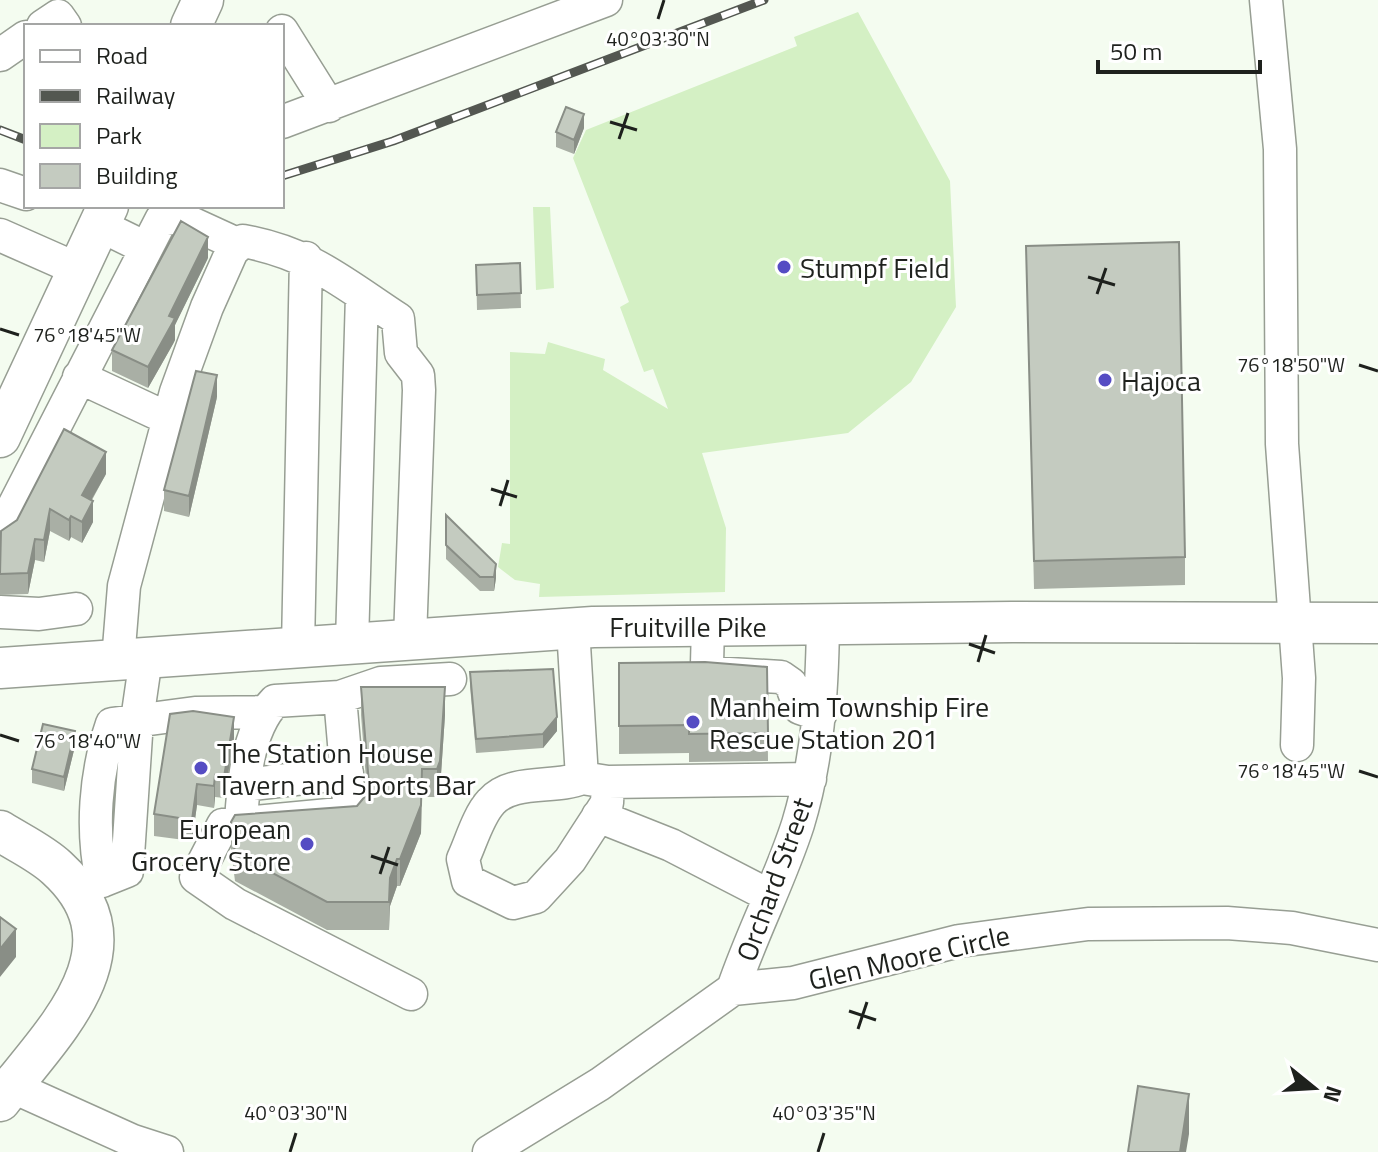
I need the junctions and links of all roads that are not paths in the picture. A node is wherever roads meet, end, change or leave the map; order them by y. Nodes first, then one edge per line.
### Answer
1 (203, 0) edge
2 (605, 0) edge
3 (1266, 0) edge
4 (192, 24) edge
5 (284, 34) edge
6 (24, 38) edge
7 (0, 55) edge
8 (329, 106) junction
9 (284, 121) edge
10 (0, 185) edge
11 (24, 193) edge
12 (104, 216) edge
13 (0, 235) edge
14 (239, 245) junction
15 (146, 248) junction
16 (306, 258) junction
17 (77, 269) junction
18 (362, 295) junction
19 (49, 332) junction
20 (86, 365) junction
21 (169, 419) junction
22 (0, 437) edge
23 (0, 454) edge
24 (32, 469) junction
25 (0, 533) edge
26 (76, 609) dead end
27 (0, 612) edge
28 (1293, 623) junction
29 (1378, 623) edge
30 (823, 625) junction
31 (708, 626) junction
32 (573, 628) junction
33 (380, 641) junction
34 (287, 648) junction
35 (132, 659) junction
36 (0, 668) edge
37 (450, 679) dead end
38 (381, 683) junction
39 (340, 697) junction
40 (270, 707) junction
41 (820, 715) junction
42 (137, 720) junction
43 (1297, 745) dead end
44 (347, 773) junction
45 (810, 779) junction
46 (595, 780) junction
47 (244, 785) junction
48 (598, 816) junction
49 (241, 823) junction
50 (0, 831) edge
51 (87, 882) junction
52 (768, 895) junction
53 (1378, 945) edge
54 (733, 989) junction
55 (411, 994) dead end
56 (6, 1094) edge
57 (167, 1152) edge
58 (489, 1152) edge

1 - 4 main road
2 - 8 street
3 - 28 street
5 - 8 street
6 - 7 street
8 - 9 street
10 - 11 street
12 - 15 street
12 - 17 main road
13 - 17 street
14 - 15 street
14 - 16 street
14 - 21 street
15 - 20 street
16 - 18 street
16 - 34 street
17 - 19 main road
18 - 33 street
18 - 33 street
19 - 20 street
19 - 22 main road
20 - 21 street
20 - 24 street
21 - 35 street
23 - 24 street
24 - 25 street
26 - 27 street
28 - 29 main road, Fruitville Pike
28 - 30 main road, Fruitville Pike
28 - 43 street
30 - 31 main road, Fruitville Pike
30 - 41 street, Orchard Street
31 - 32 main road, Fruitville Pike
31 - 41 street
32 - 33 main road, Fruitville Pike
32 - 46 street
33 - 34 main road, Fruitville Pike
33 - 38 street
34 - 35 main road, Fruitville Pike
34 - 40 street
35 - 36 main road, Fruitville Pike
35 - 42 street
37 - 38 street
38 - 39 street
39 - 40 street
39 - 44 street
40 - 42 street
40 - 47 street
41 - 45 street, Orchard Street
42 - 51 street
44 - 47 street
44 - 49 street
45 - 46 street
45 - 52 street, Orchard Street
46 - 48 street
46 - 48 street
47 - 49 street
48 - 52 street
49 - 55 street
50 - 51 main road
51 - 56 main road
52 - 54 street, Orchard Street
53 - 54 street, Glen Moore Circle
54 - 58 street, Glen Moore Circle
56 - 57 street

